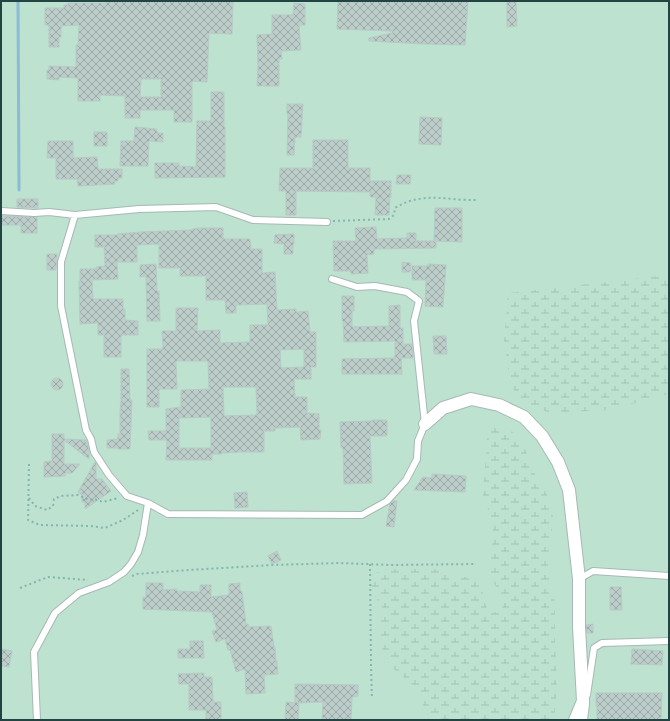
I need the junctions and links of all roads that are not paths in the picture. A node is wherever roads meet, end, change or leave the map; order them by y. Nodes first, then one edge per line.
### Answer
1 (1, 211) edge
2 (74, 215) junction
3 (327, 222) road end
4 (332, 279) dead end
5 (425, 424) junction
6 (148, 503) junction
7 (669, 576) edge
8 (579, 579) junction
9 (669, 641) edge
10 (37, 720) edge
11 (575, 720) edge
12 (584, 720) edge

1 - 2 lane
2 - 3 lane
2 - 6 lane
4 - 5 lane
5 - 6 lane
5 - 8 street
6 - 10 lane
7 - 8 lane
8 - 11 street
9 - 12 lane

